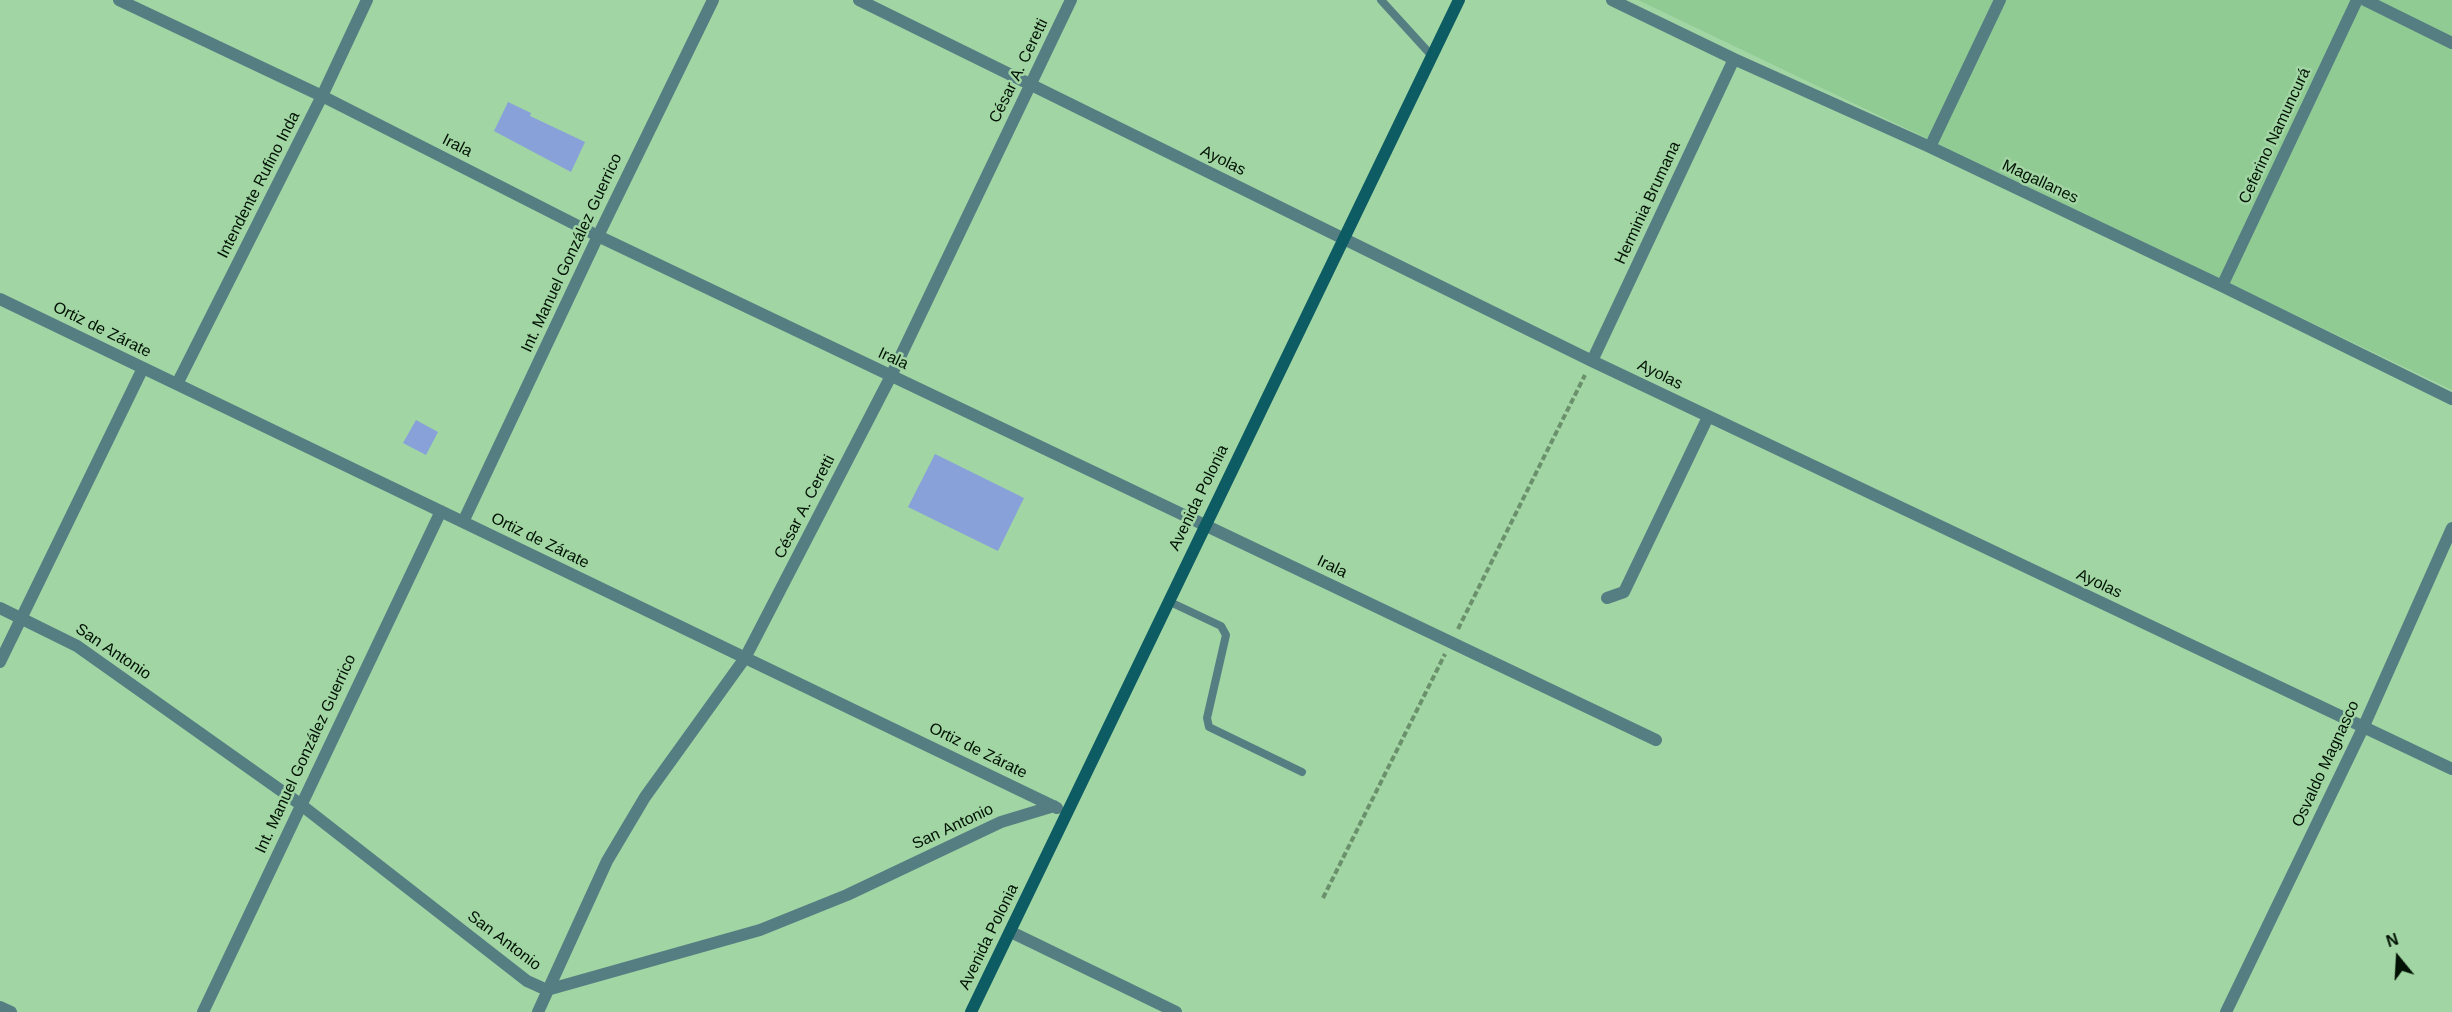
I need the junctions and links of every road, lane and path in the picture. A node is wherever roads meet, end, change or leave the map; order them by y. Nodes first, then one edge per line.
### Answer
1 (119, 0) edge
2 (367, 0) edge
3 (713, 0) edge
4 (859, 0) edge
5 (1071, 0) edge
6 (1381, 0) edge
7 (1459, 0) edge
8 (1612, 0) edge
9 (2000, 0) edge
10 (2357, 0) edge
11 (2365, 0) edge
12 (2452, 43) edge
13 (1432, 56) junction
14 (1734, 59) junction
15 (1031, 84) junction
16 (322, 96) junction
17 (1930, 147) junction
18 (598, 236) junction
19 (1343, 239) junction
20 (2222, 286) junction
21 (0, 299) edge
22 (1592, 361) junction
23 (143, 368) junction
24 (891, 376) junction
25 (177, 384) junction
26 (2452, 399) edge
27 (1708, 417) junction
28 (441, 511) junction
29 (464, 522) junction
30 (1205, 524) junction
31 (2452, 528) edge
32 (1607, 598) dead end
33 (1168, 601) junction
34 (0, 608) edge
35 (22, 617) junction
36 (745, 658) junction
37 (0, 663) edge
38 (2362, 728) junction
39 (1656, 740) dead end
40 (2452, 769) edge
41 (1302, 772) dead end
42 (300, 804) junction
43 (1054, 806) junction
44 (1066, 812) junction
45 (1011, 932) junction
46 (547, 990) junction
47 (0, 1007) edge
48 (11, 1012) edge
49 (203, 1012) edge
50 (538, 1012) edge
51 (971, 1012) edge
52 (1176, 1012) edge
53 (2226, 1012) edge

1 - 16 street, Irala
2 - 16 street, Intendente Rufino Inda
3 - 18 street, Int. Manuel González Guerrico
4 - 15 street, Ayolas
5 - 15 street, César A. Ceretti
6 - 13 lane
7 - 13 main road, Avenida Polonia
8 - 14 street, Magallanes
9 - 17 street
10 - 20 street, Ceferino Namuncurá
11 - 12 street
13 - 19 main road, Avenida Polonia
14 - 17 street, Magallanes
14 - 22 street, Herminia Brumana
15 - 19 street, Ayolas
15 - 24 street, César A. Ceretti
16 - 18 street, Irala
16 - 25 street, Intendente Rufino Inda
17 - 20 street, Magallanes
18 - 24 street, Irala
18 - 29 street, Int. Manuel González Guerrico
19 - 22 street, Ayolas
19 - 30 main road, Avenida Polonia
20 - 26 street, Magallanes
21 - 23 street, Ortiz de Zárate
22 - 27 street, Ayolas
23 - 25 street, Ortiz de Zárate
23 - 35 street
24 - 30 street, Irala
24 - 36 street, César A. Ceretti
25 - 28 street, Ortiz de Zárate
27 - 32 street
27 - 38 street, Ayolas
28 - 29 street, Ortiz de Zárate
28 - 42 street, Int. Manuel González Guerrico
29 - 36 street, Ortiz de Zárate
30 - 33 main road, Avenida Polonia
30 - 39 street, Irala
31 - 38 street, Osvaldo Magnasco
33 - 41 lane
33 - 44 main road, Avenida Polonia
34 - 35 street, San Antonio
35 - 37 street
35 - 42 street, San Antonio
36 - 43 street, Ortiz de Zárate
36 - 46 street, César A. Ceretti
38 - 40 street, Ayolas
38 - 53 street, Osvaldo Magnasco
42 - 46 street, San Antonio
42 - 49 street, Int. Manuel González Guerrico
43 - 44 street, Ortiz de Zárate
43 - 46 street, San Antonio
44 - 45 main road, Avenida Polonia
45 - 51 main road, Avenida Polonia
45 - 52 street
46 - 50 street, César A. Ceretti
47 - 48 street

